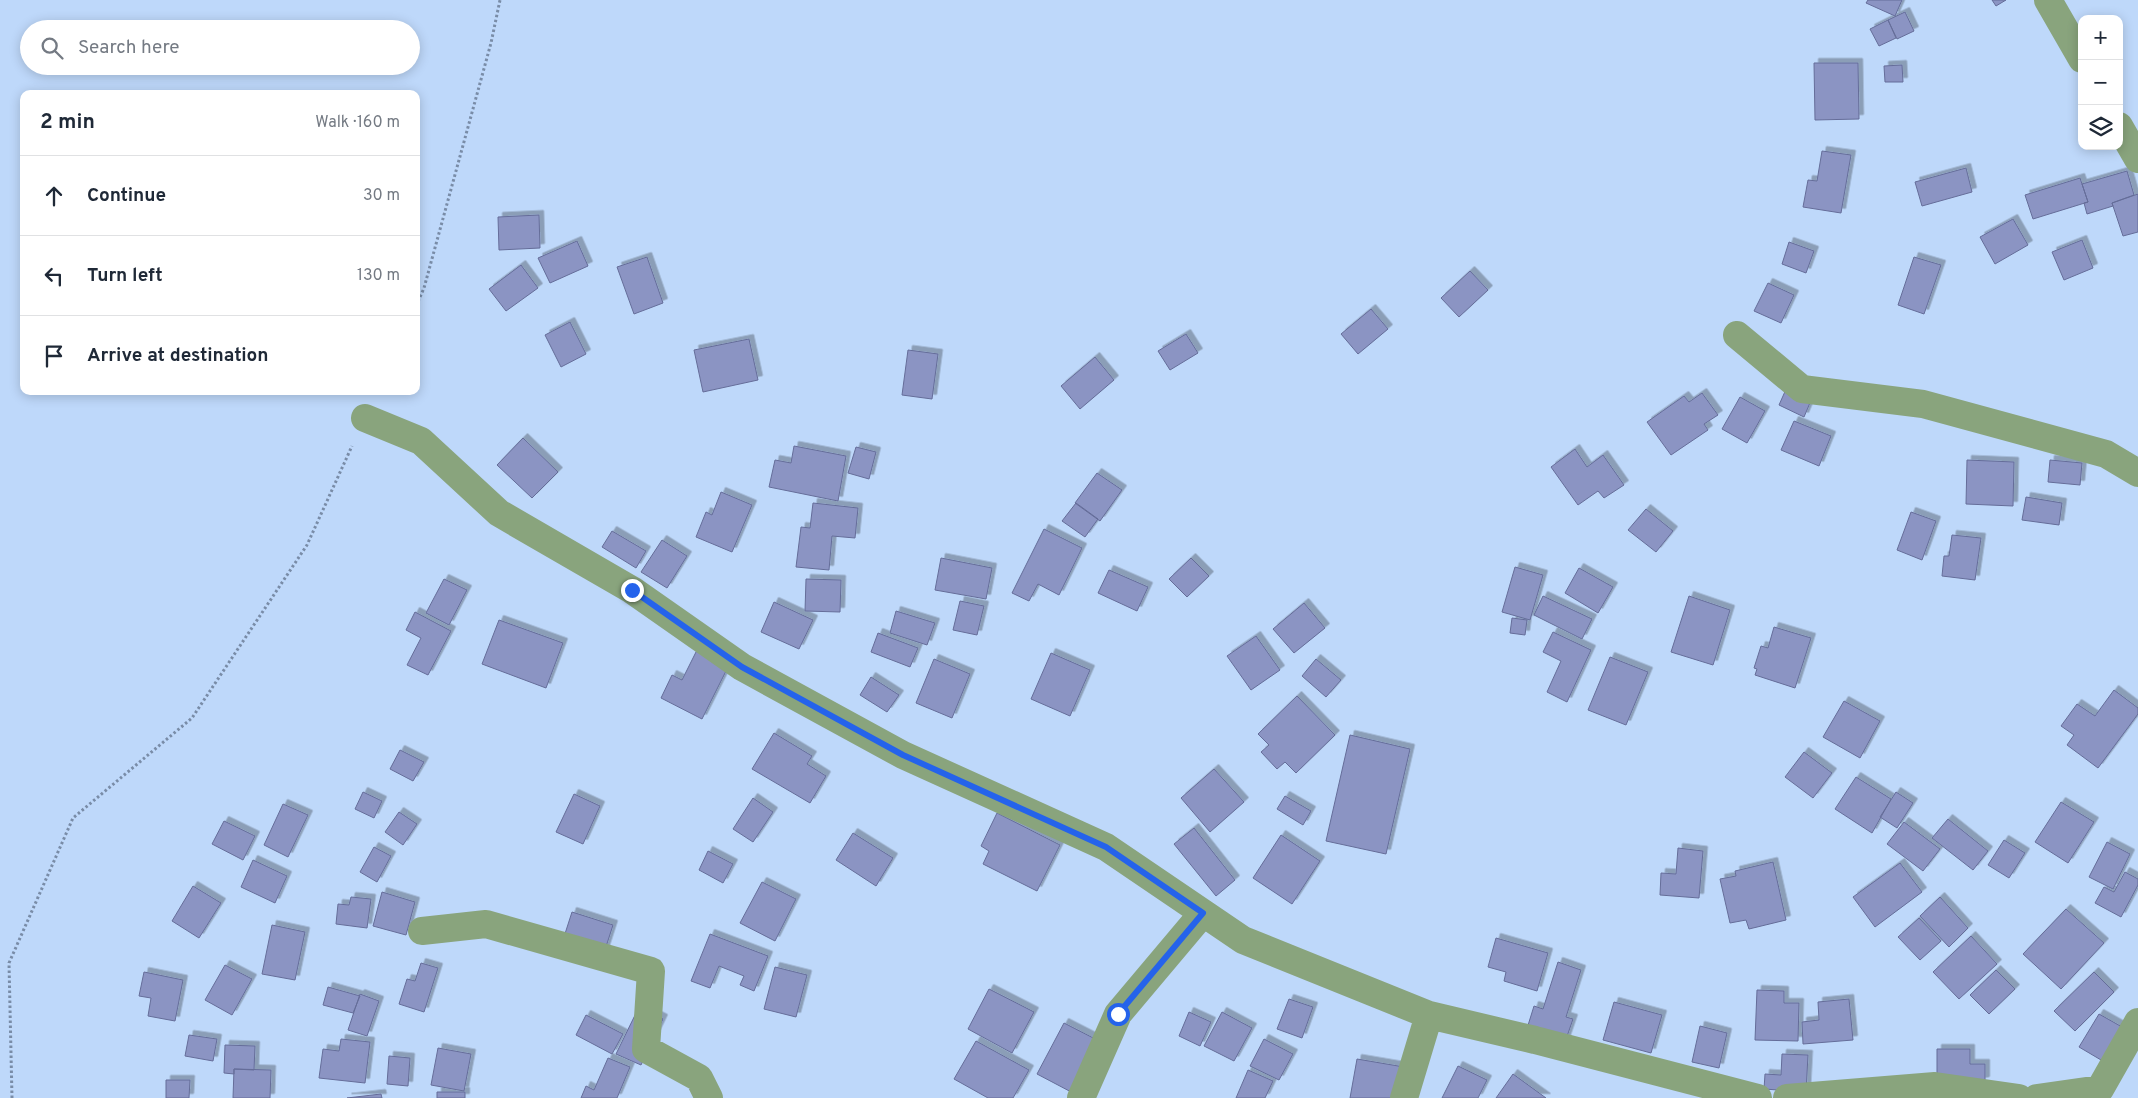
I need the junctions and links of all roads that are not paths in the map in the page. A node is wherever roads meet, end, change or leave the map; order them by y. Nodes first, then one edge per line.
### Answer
1 (2048, 0) edge
2 (2078, 52) edge
3 (2123, 133) edge
4 (2138, 159) edge
5 (1737, 335) dead end
6 (365, 418) road end
7 (2138, 473) edge
8 (1203, 913) junction
9 (422, 932) dead end
10 (1429, 1015) junction
11 (2138, 1022) edge
12 (2107, 1095) edge
13 (709, 1098) edge
14 (1081, 1098) edge
15 (1404, 1098) edge
16 (1758, 1098) edge
17 (1787, 1098) edge
18 (2019, 1098) edge
19 (2037, 1098) edge

1 - 2 street
3 - 4 street
5 - 7 street
6 - 8 street
8 - 10 street
8 - 14 street
9 - 13 street
10 - 15 street
10 - 16 street
11 - 12 street
12 - 19 street
17 - 18 street

